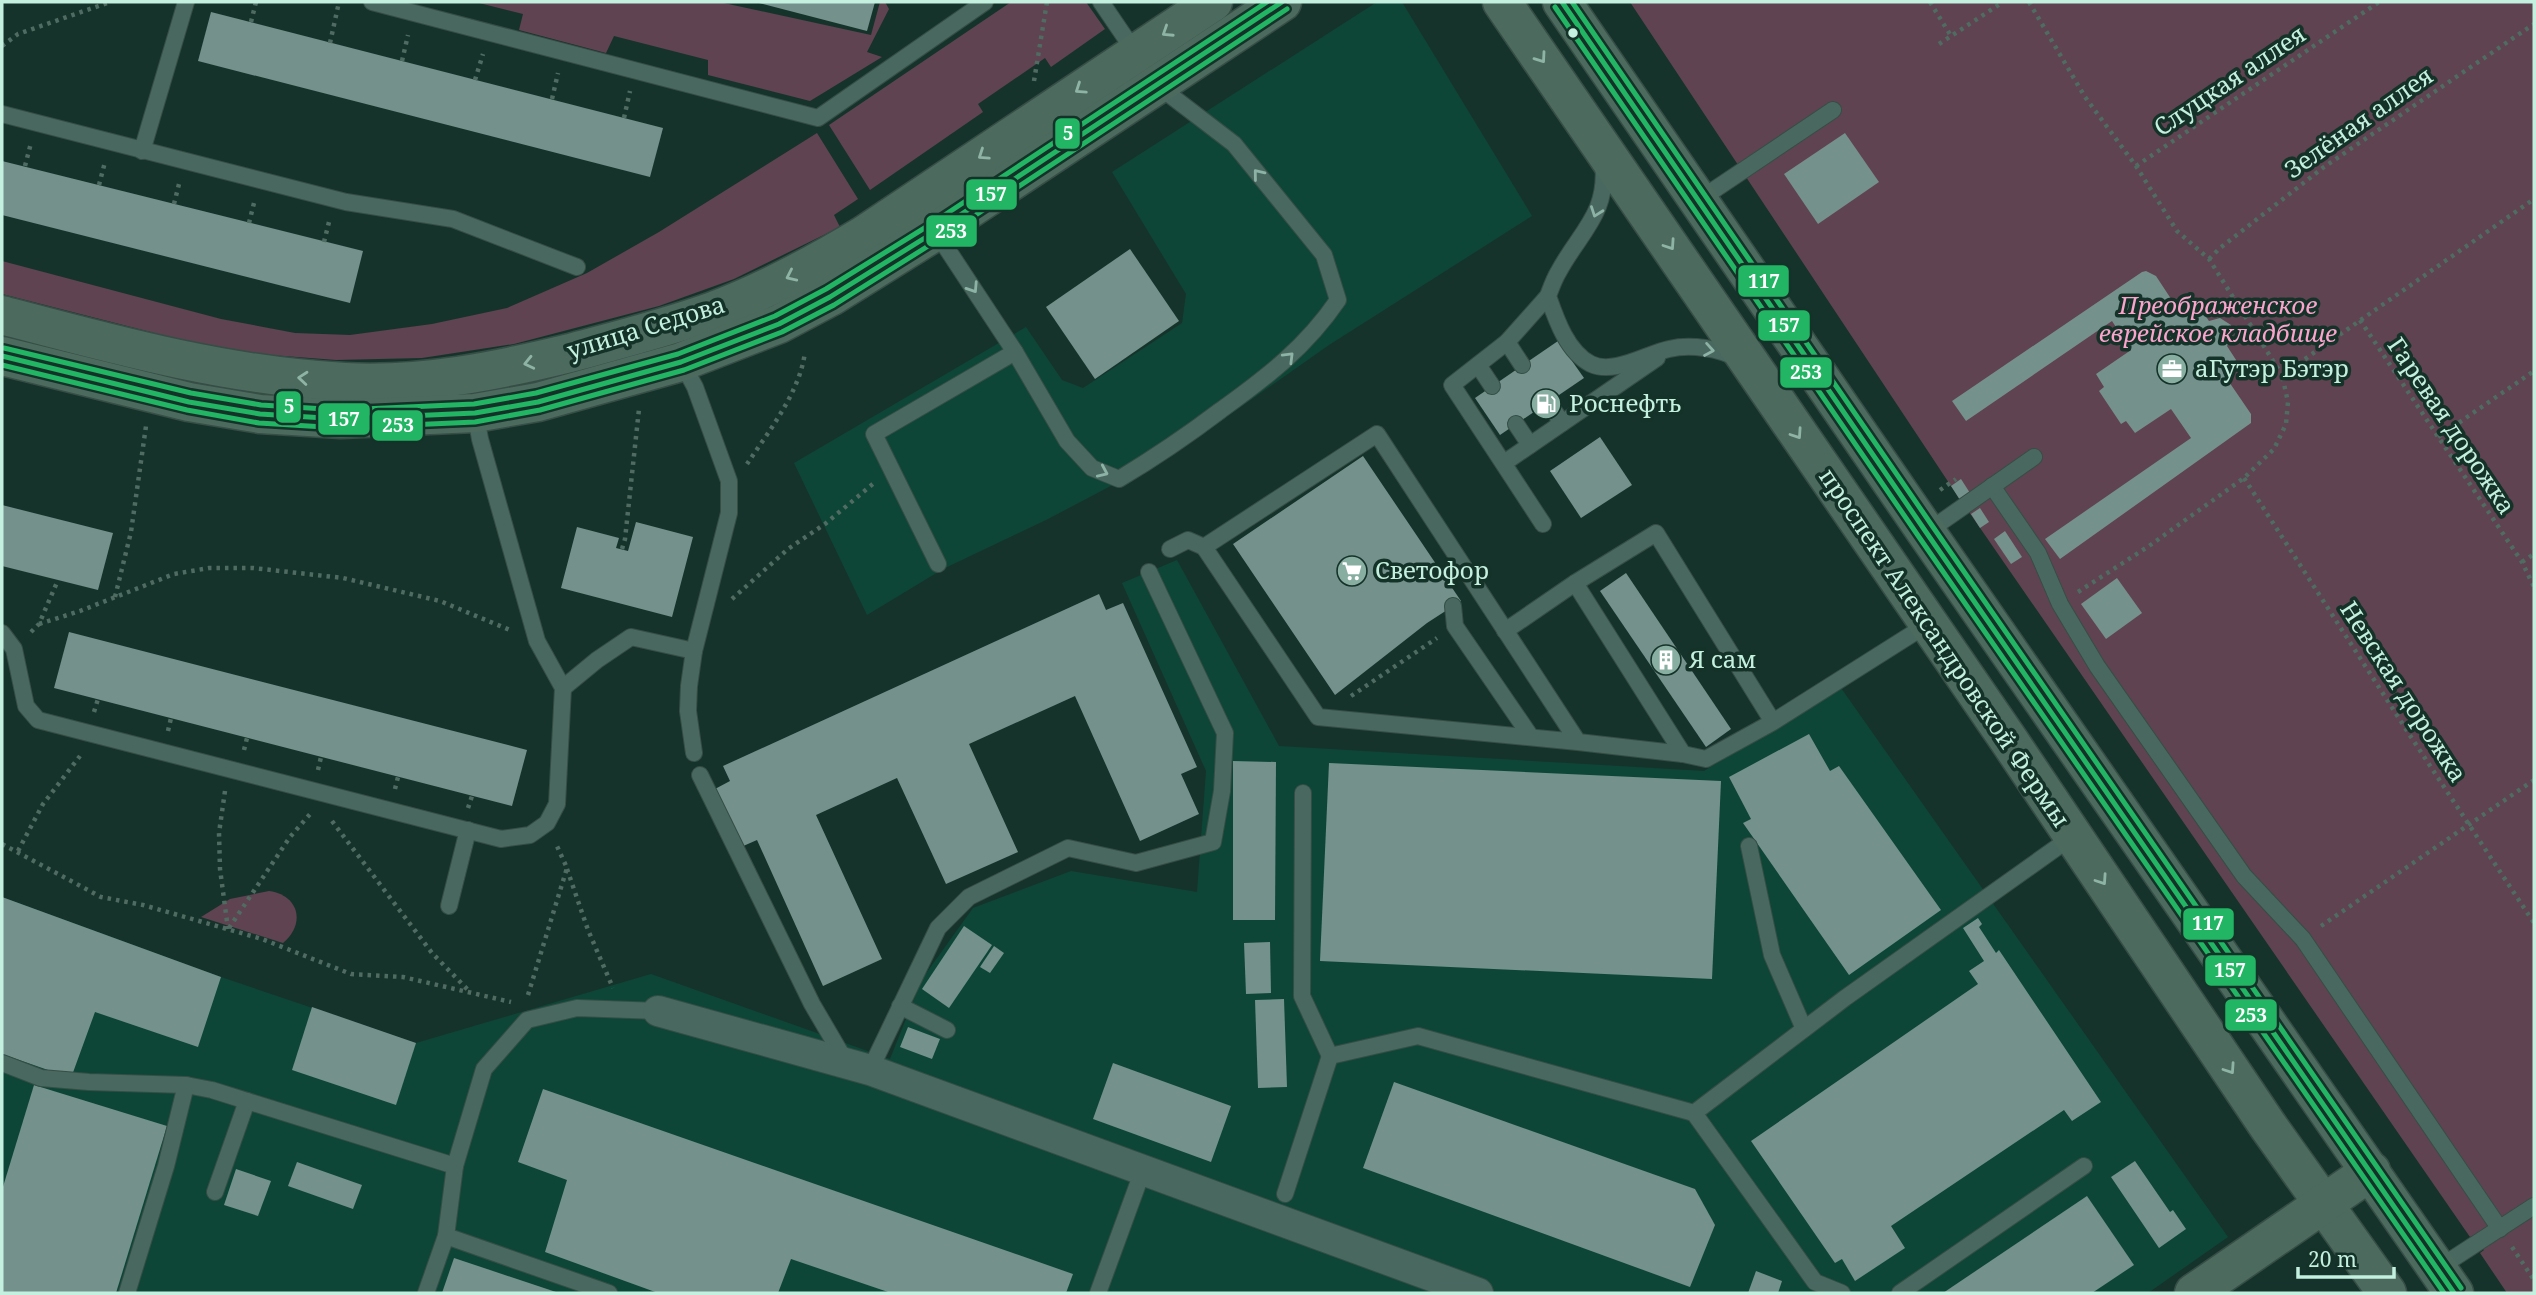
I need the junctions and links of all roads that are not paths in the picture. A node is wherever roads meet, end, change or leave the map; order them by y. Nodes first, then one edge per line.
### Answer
1 (186, 2) edge
2 (372, 2) edge
3 (985, 2) edge
4 (1101, 2) edge
5 (1213, 2) edge
6 (1282, 2) edge
7 (1502, 2) edge
8 (1562, 2) edge
9 (1135, 53) junction
10 (1156, 84) junction
11 (1833, 110) dead end
12 (2, 114) edge
13 (1602, 145) junction
14 (142, 151) junction
15 (1699, 200) junction
16 (925, 216) junction
17 (577, 267) dead end
18 (1548, 296) junction
19 (2, 316) edge
20 (668, 326) junction
21 (1507, 342) junction
22 (1672, 348) junction
23 (1015, 352) junction
24 (2, 356) edge
25 (681, 362) junction
26 (1478, 365) junction
27 (1522, 365) dead end
28 (1753, 368) junction
29 (470, 375) junction
30 (1492, 386) dead end
31 (1548, 402) dead end
32 (475, 413) junction
33 (1562, 423) junction
34 (1516, 424) dead end
35 (1530, 445) junction
36 (2034, 457) dead end
37 (1504, 463) junction
38 (1992, 486) junction
39 (1543, 524) dead end
40 (1926, 532) junction
41 (1205, 547) junction
42 (1170, 550) dead end
43 (939, 564) dead end
44 (1149, 572) dead end
45 (1575, 583) junction
46 (1446, 611) dead end
47 (1928, 624) junction
48 (1505, 631) junction
49 (2, 633) edge
50 (694, 651) junction
51 (563, 688) junction
52 (1773, 722) junction
53 (1531, 737) junction
54 (1578, 742) junction
55 (694, 753) dead end
56 (1683, 754) junction
57 (699, 775) dead end
58 (1303, 793) dead end
59 (468, 830) junction
60 (2073, 836) junction
61 (1749, 846) dead end
62 (449, 906) dead end
63 (900, 1006) junction
64 (658, 1011) joint
65 (1804, 1029) junction
66 (947, 1030) dead end
67 (1330, 1055) junction
68 (2, 1063) edge
69 (859, 1067) junction
70 (186, 1086) junction
71 (247, 1101) junction
72 (1694, 1113) junction
73 (455, 1166) junction
74 (2084, 1166) dead end
75 (1143, 1170) junction
76 (2371, 1171) junction
77 (215, 1192) dead end
78 (1285, 1195) dead end
79 (2324, 1204) junction
80 (2534, 1206) edge
81 (2500, 1229) junction
82 (446, 1236) junction
83 (2446, 1281) edge
84 (127, 1293) edge
85 (426, 1293) edge
86 (609, 1293) edge
87 (1097, 1293) edge
88 (1478, 1293) edge
89 (1842, 1293) edge
90 (1900, 1293) edge
91 (2193, 1293) edge
92 (2387, 1293) edge

1 - 14 lane
2 - 3 lane
4 - 9 lane
5 -> 9 main road, улица Седова
6 - 10 main road, улица Седова
7 -> 13 main road, проспект Александровской Фермы
8 - 15 main road, проспект Александровской Фермы
9 - 10 lane
9 -> 16 main road, улица Седова
10 - 16 main road, улица Седова
23 -> 10 lane
11 - 15 lane
12 - 14 lane
13 -> 18 lane
13 -> 28 main road, проспект Александровской Фермы
14 - 17 lane
15 - 40 main road, проспект Александровской Фермы
16 -> 20 main road, улица Седова
16 -> 23 lane
16 - 25 main road, улица Седова
18 - 21 lane
18 - 22 lane
29 -> 19 main road, улица Седова
20 - 25 lane
20 -> 29 main road, улица Седова
21 - 26 lane
21 - 27 lane
22 -> 28 lane
22 - 33 lane
23 - 43 lane
24 - 32 main road, улица Седова
25 - 32 main road, улица Седова
25 - 50 lane
26 - 30 lane
26 - 37 lane
28 -> 47 main road, проспект Александровской Фермы
29 - 32 lane
31 - 33 lane
32 - 51 lane
33 - 35 lane
34 - 35 lane
35 - 37 lane
36 - 38 lane
37 - 39 lane
38 - 40 lane
38 - 81 lane
40 - 76 main road, проспект Александровской Фермы
41 - 42 lane
41 - 48 lane
41 - 53 lane
44 - 63 lane
45 - 48 lane
45 - 52 lane
45 - 56 lane
46 - 53 lane
47 - 52 lane
47 - 60 main road, проспект Александровской Фермы
48 - 54 lane
49 - 59 lane
50 - 51 lane
50 - 55 lane
51 - 59 lane
52 - 56 lane
53 - 54 lane
54 - 56 lane
57 - 69 lane
58 - 67 lane
59 - 62 lane
60 - 65 lane
60 -> 79 main road, проспект Александровской Фермы
61 - 65 lane
63 - 66 lane
63 - 69 lane
64 - 69 street
64 - 73 lane
65 - 72 lane
67 - 72 lane
67 - 78 lane
68 - 70 lane
69 - 75 street
70 - 71 lane
70 - 84 lane
71 - 73 lane
71 - 77 lane
72 - 89 lane
73 - 82 lane
74 - 90 lane
75 - 87 lane
75 - 88 street
76 - 79 main road
76 - 83 main road, проспект Александровской Фермы
79 - 91 main road
79 - 92 main road, проспект Александровской Фермы
80 - 81 lane
81 - 83 lane
82 - 85 lane
82 - 86 lane

